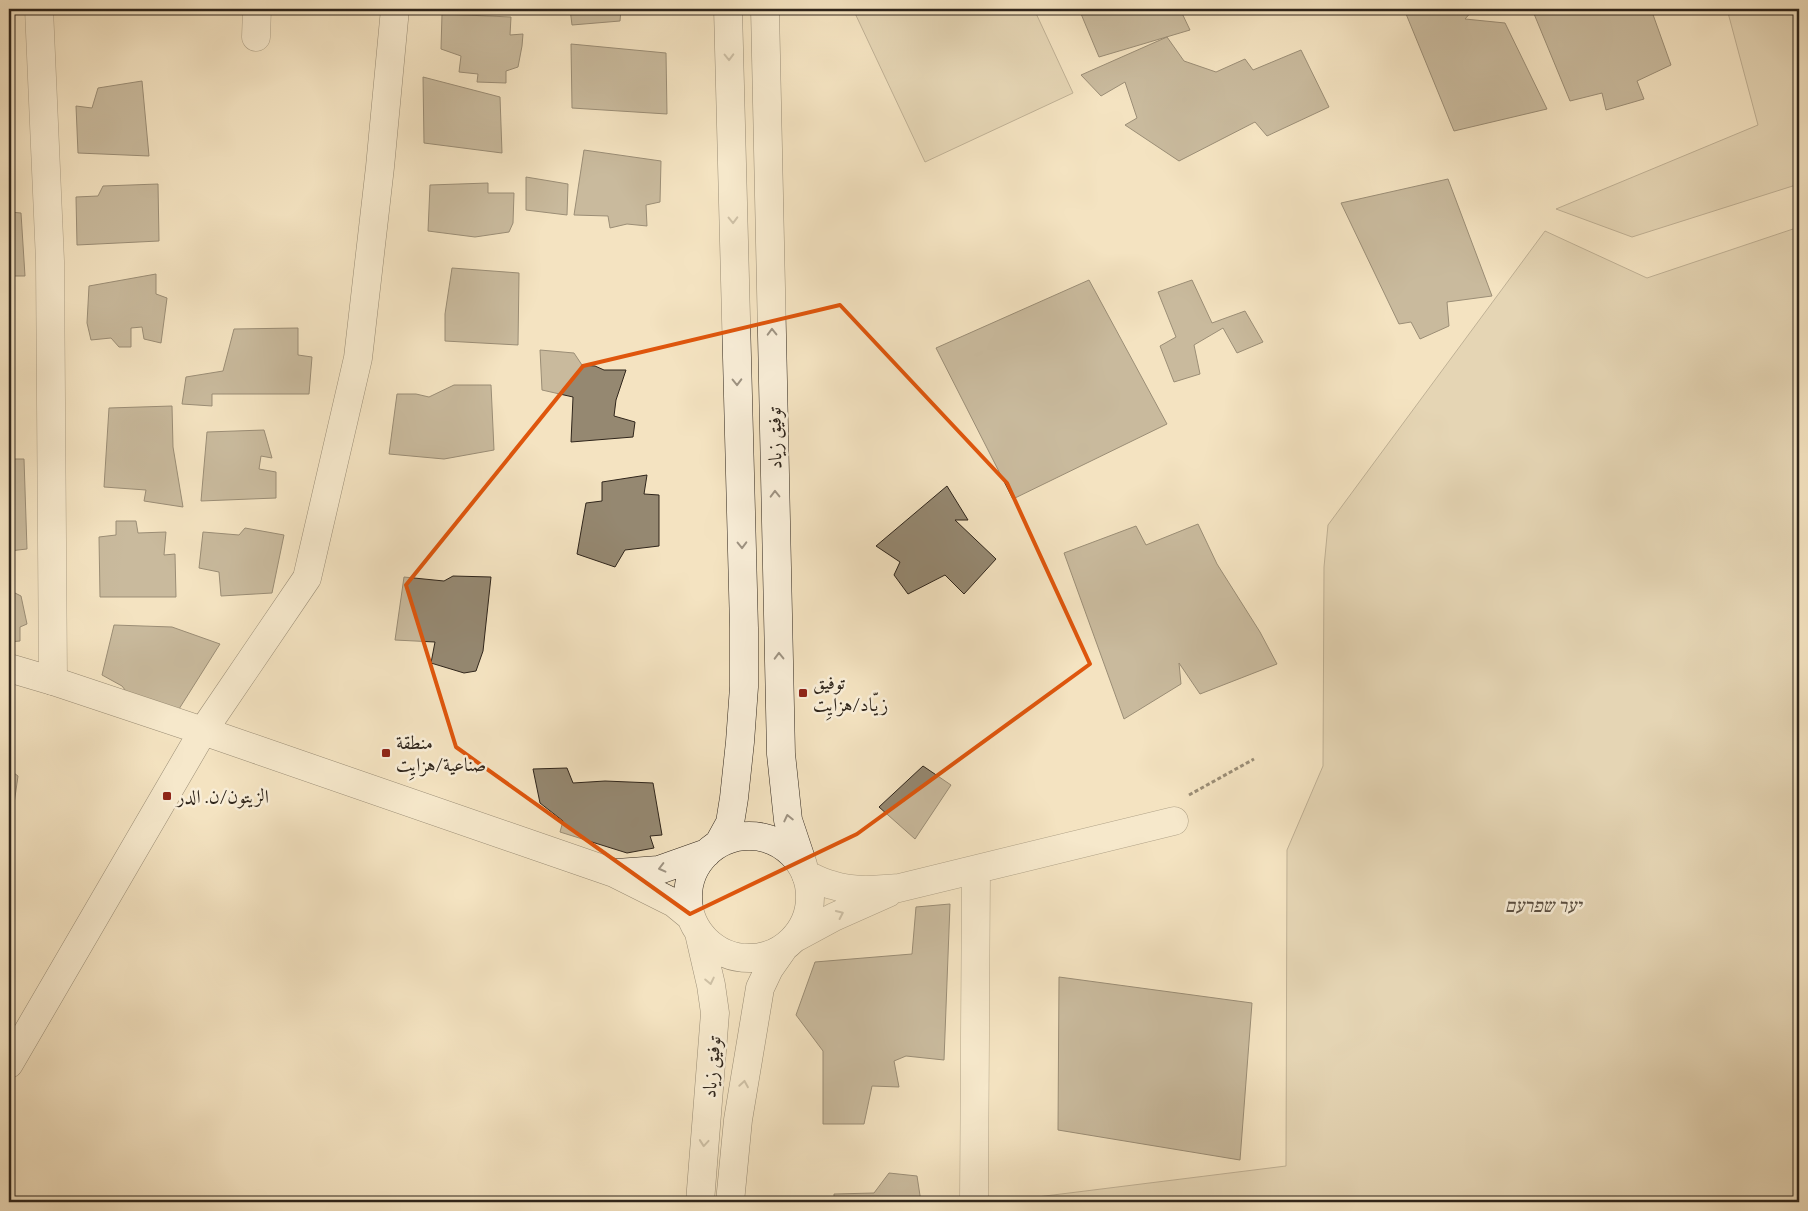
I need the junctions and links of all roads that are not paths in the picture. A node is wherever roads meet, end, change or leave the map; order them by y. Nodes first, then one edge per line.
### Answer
1 (39, 9) edge
2 (257, 9) edge
3 (395, 9) edge
4 (728, 9) edge
5 (765, 9) edge
6 (256, 37) dead end
7 (9, 668) edge
8 (53, 681) junction
9 (203, 732) junction
10 (1174, 821) road end
11 (713, 848) junction
12 (804, 870) junction
13 (976, 870) junction
14 (614, 873) junction
15 (899, 888) junction
16 (695, 925) junction
17 (790, 943) junction
18 (9, 1064) edge
19 (700, 1202) edge
20 (730, 1202) edge
21 (974, 1202) edge

1 - 8 street
2 - 6 street
3 - 9 street
4 -> 11 street, توفيق زياد
12 -> 5 street, توفيق زياد
7 - 8 street
8 - 9 street
9 - 14 street
9 - 18 street
10 - 13 street
11 - 12 street
11 -> 14 street
11 - 16 street
12 - 15 street
12 - 17 street
13 - 15 street
13 - 21 street
14 - 16 street
17 -> 15 street
16 - 17 street
16 -> 19 street, توفيق زياد
20 -> 17 street, توفيق زياد

